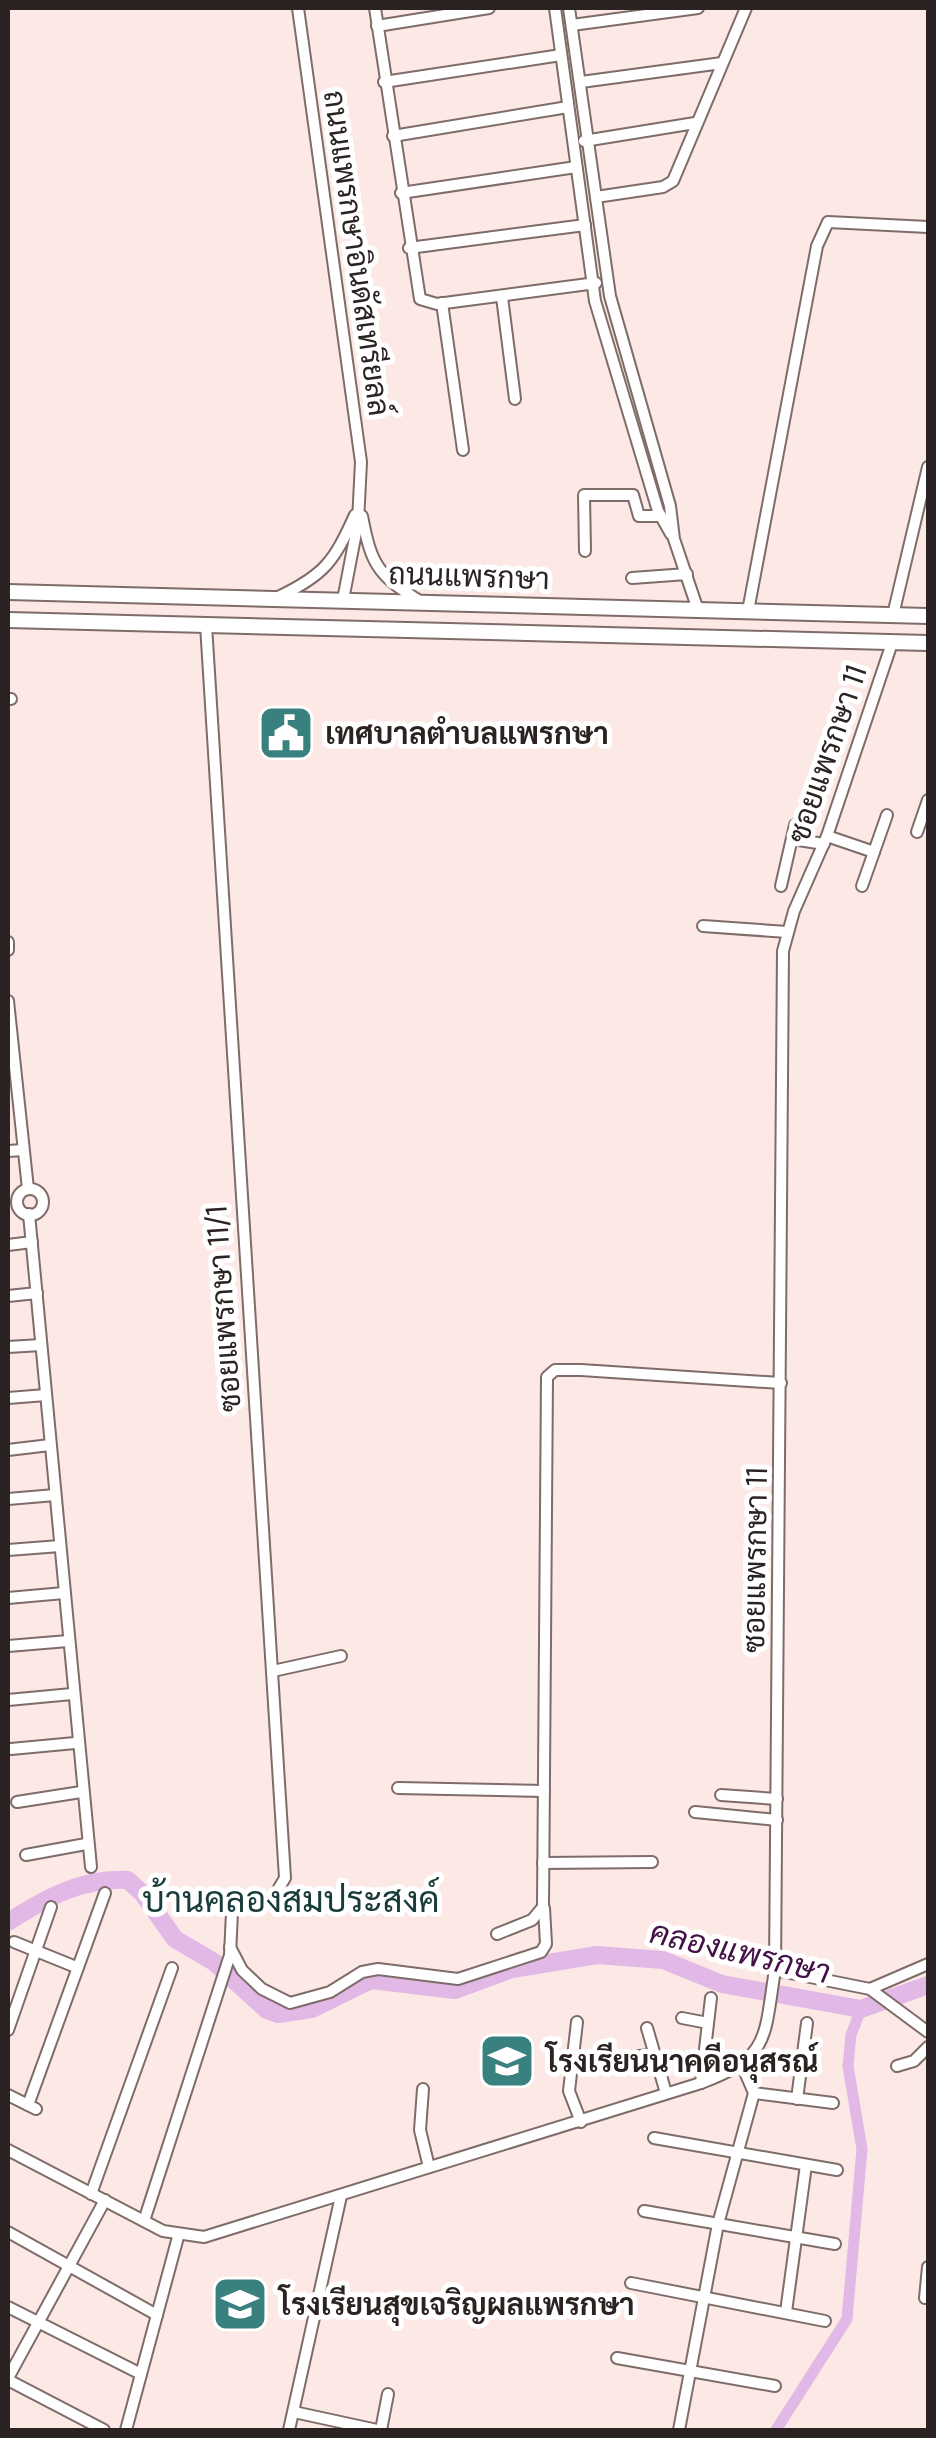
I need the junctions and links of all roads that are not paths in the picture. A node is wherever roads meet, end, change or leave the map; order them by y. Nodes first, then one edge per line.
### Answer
1 (298, 8) edge
2 (374, 8) edge
3 (489, 8) edge
4 (554, 8) edge
5 (569, 8) edge
6 (698, 8) edge
7 (746, 8) edge
8 (572, 25) junction
9 (376, 26) junction
10 (561, 55) junction
11 (722, 63) junction
12 (384, 82) junction
13 (580, 82) junction
14 (568, 107) junction
15 (695, 123) junction
16 (392, 136) junction
17 (588, 140) junction
18 (573, 142) junction
19 (576, 167) junction
20 (401, 193) junction
21 (596, 197) junction
22 (585, 225) junction
23 (928, 227) edge
24 (409, 248) junction
25 (608, 282) junction
26 (593, 284) junction
27 (502, 297) junction
28 (442, 304) junction
29 (637, 391) junction
30 (623, 394) junction
31 (515, 399) dead end
32 (462, 450) dead end
33 (928, 467) edge
34 (360, 505) junction
35 (661, 516) junction
36 (674, 539) junction
37 (585, 551) dead end
38 (686, 574) junction
39 (632, 578) dead end
40 (8, 592) edge
41 (277, 598) junction
42 (343, 600) junction
43 (421, 602) junction
44 (698, 610) junction
45 (748, 611) junction
46 (892, 615) junction
47 (928, 616) edge
48 (8, 620) edge
49 (206, 625) junction
50 (892, 642) junction
51 (928, 643) edge
52 (928, 800) edge
53 (887, 816) dead end
54 (795, 825) dead end
55 (917, 832) dead end
56 (792, 839) junction
57 (826, 840) junction
58 (874, 852) junction
59 (781, 886) dead end
60 (862, 886) dead end
61 (703, 926) dead end
62 (787, 932) junction
63 (8, 1001) edge
64 (10, 1051) edge
65 (13, 1100) edge
66 (23, 1150) junction
67 (8, 1151) edge
68 (28, 1189) junction
69 (28, 1214) junction
70 (32, 1242) junction
71 (8, 1245) edge
72 (36, 1293) junction
73 (8, 1296) edge
74 (41, 1345) junction
75 (8, 1347) edge
76 (781, 1383) junction
77 (46, 1394) junction
78 (8, 1398) edge
79 (50, 1445) junction
80 (8, 1450) edge
81 (55, 1495) junction
82 (8, 1500) edge
83 (60, 1546) junction
84 (8, 1550) edge
85 (64, 1593) junction
86 (8, 1598) edge
87 (68, 1641) junction
88 (8, 1646) edge
89 (341, 1656) dead end
90 (272, 1671) junction
91 (72, 1694) junction
92 (8, 1700) edge
93 (76, 1743) junction
94 (12, 1748) dead end
95 (398, 1788) dead end
96 (544, 1791) junction
97 (80, 1792) junction
98 (722, 1795) dead end
99 (777, 1799) junction
100 (18, 1802) dead end
101 (695, 1812) dead end
102 (777, 1820) junction
103 (86, 1844) junction
104 (26, 1855) dead end
105 (652, 1862) dead end
106 (543, 1863) junction
107 (90, 1867) dead end
108 (104, 1893) dead end
109 (51, 1907) dead end
110 (544, 1907) junction
111 (496, 1934) dead end
112 (14, 1942) dead end
113 (34, 1950) junction
114 (230, 1951) junction
115 (928, 1964) edge
116 (76, 1966) junction
117 (172, 1968) dead end
118 (774, 1975) junction
119 (8, 1986) edge
120 (20, 1992) junction
121 (873, 1993) junction
122 (712, 1998) dead end
123 (682, 2018) dead end
124 (578, 2022) dead end
125 (708, 2022) junction
126 (807, 2023) dead end
127 (648, 2028) dead end
128 (8, 2030) edge
129 (928, 2032) edge
130 (928, 2047) edge
131 (655, 2055) junction
132 (621, 2057) dead end
133 (742, 2065) junction
134 (898, 2066) dead end
135 (700, 2082) junction
136 (423, 2089) dead end
137 (666, 2093) junction
138 (754, 2093) junction
139 (8, 2094) edge
140 (796, 2098) junction
141 (832, 2103) dead end
142 (580, 2122) junction
143 (654, 2138) dead end
144 (8, 2150) edge
145 (738, 2154) junction
146 (806, 2165) junction
147 (429, 2167) junction
148 (837, 2170) dead end
149 (91, 2194) junction
150 (341, 2196) junction
151 (105, 2200) junction
152 (644, 2210) dead end
153 (144, 2221) junction
154 (718, 2224) junction
155 (8, 2232) edge
156 (178, 2236) junction
157 (796, 2239) junction
158 (835, 2244) dead end
159 (70, 2264) junction
160 (928, 2267) edge
161 (631, 2283) dead end
162 (705, 2298) junction
163 (925, 2298) dead end
164 (8, 2307) edge
165 (786, 2312) junction
166 (157, 2315) junction
167 (826, 2321) dead end
168 (38, 2323) junction
169 (617, 2358) dead end
170 (692, 2370) junction
171 (141, 2374) junction
172 (8, 2379) edge
173 (775, 2386) dead end
174 (388, 2394) dead end
175 (294, 2412) junction
176 (85, 2426) edge
177 (104, 2430) edge
178 (126, 2430) edge
179 (289, 2430) edge
180 (379, 2430) edge
181 (680, 2430) edge

1 - 34 street, ถนนแพรกษาอินดัสเทรียลล์
2 - 9 street
3 - 9 street
4 - 10 street
5 - 8 street
6 - 8 street
7 - 11 street
8 - 13 street
9 - 12 street
10 - 12 street
10 - 14 street
11 - 13 street
11 - 15 street
12 - 16 street
13 - 17 street
14 - 16 street
14 - 18 street
15 - 17 street
15 - 21 street
16 - 20 street
17 - 18 street
17 - 21 street
18 - 19 street
19 - 20 street
19 - 22 street
20 - 24 street
21 - 25 street
22 - 24 street
22 - 26 street
23 - 45 street
24 - 28 street
25 - 26 street
25 - 29 street
26 - 27 street
26 - 30 street
27 - 28 street
27 - 31 street
28 - 32 street
29 - 30 street
29 - 36 street
30 - 35 street
33 - 46 street
34 - 41 street, ถนนแพรกษาอินดัสเทรียลล์
34 - 42 street, ถนนแพรกษาอินดัสเทรียลล์
34 - 43 street, ถนนแพรกษาอินดัสเทรียลล์
35 - 36 street
35 - 37 street
36 - 38 street
38 - 39 street
38 - 44 street
40 - 41 main road, ถนนแพรกษา
41 - 42 main road, ถนนแพรกษา
42 - 43 main road, ถนนแพรกษา
43 - 44 main road, ถนนแพรกษา
44 - 45 main road, ถนนแพรกษา
45 - 46 main road, ถนนแพรกษา
46 - 47 main road, ถนนแพรกษา
48 - 49 main road, ถนนแพรกษา
49 - 50 main road, ถนนแพรกษา
49 - 90 street, ซอยแพรกษา 11/1
50 - 51 main road, ถนนแพรกษา
50 - 57 street, ซอยแพรกษา 11
52 - 55 street
53 - 58 street
54 - 56 street
56 - 57 street
56 - 59 street
57 - 58 street
57 - 62 street, ซอยแพรกษา 11
58 - 60 street
61 - 62 street
62 - 76 street, ซอยแพรกษา 11
63 - 64 street
64 - 65 street
65 - 66 street
66 - 67 street
66 - 68 street
68 - 69 street
68 - 69 street
69 - 70 street
70 - 71 street
70 - 72 street
72 - 73 street
72 - 74 street
74 - 75 street
74 - 77 street
76 - 96 street
76 - 99 street, ซอยแพรกษา 11
77 - 78 street
77 - 79 street
79 - 80 street
79 - 81 street
81 - 82 street
81 - 83 street
83 - 84 street
83 - 85 street
85 - 86 street
85 - 87 street
87 - 88 street
87 - 91 street
89 - 90 street
90 - 114 street, ซอยแพรกษา 11/1
91 - 92 street
91 - 93 street
93 - 94 street
93 - 97 street
95 - 96 street
96 - 106 street
97 - 100 street
97 - 103 street
98 - 99 street
99 - 102 street, ซอยแพรกษา 11
101 - 102 street
102 - 118 street, ซอยแพรกษา 11
103 - 104 street
103 - 107 street
105 - 106 street
106 - 110 street
108 - 116 street
109 - 113 street
110 - 111 street
110 - 114 street
112 - 113 street
113 - 116 street
113 - 120 street
114 - 153 street
115 - 121 street
116 - 139 street
117 - 149 street
118 - 121 street
118 - 133 street, ซอยแพรกษา 11
119 - 120 street
120 - 128 street
121 - 129 street
122 - 125 street
123 - 125 street
124 - 142 street
125 - 135 street
126 - 140 street
127 - 131 street
130 - 134 street
131 - 132 street
131 - 137 street
133 - 135 street
133 - 138 street
135 - 137 street
136 - 147 street
137 - 142 street
138 - 140 street
138 - 145 street
140 - 141 street
142 - 147 street
143 - 145 street
144 - 149 street
145 - 146 street
145 - 154 street
146 - 148 street
146 - 157 street
147 - 150 street
149 - 151 street
150 - 156 street
150 - 175 street
151 - 153 street
151 - 159 street
152 - 154 street
153 - 156 street
154 - 157 street
154 - 162 street
155 - 159 street
156 - 166 street
157 - 158 street
157 - 165 street
159 - 166 street
159 - 168 street
160 - 163 street
161 - 162 street
162 - 165 street
162 - 170 street
164 - 168 street
165 - 167 street
166 - 171 street
168 - 171 street
168 - 172 street
169 - 170 street
170 - 173 street
170 - 181 street
171 - 178 street
172 - 176 street
174 - 180 street
175 - 179 street
175 - 180 street
176 - 177 street

